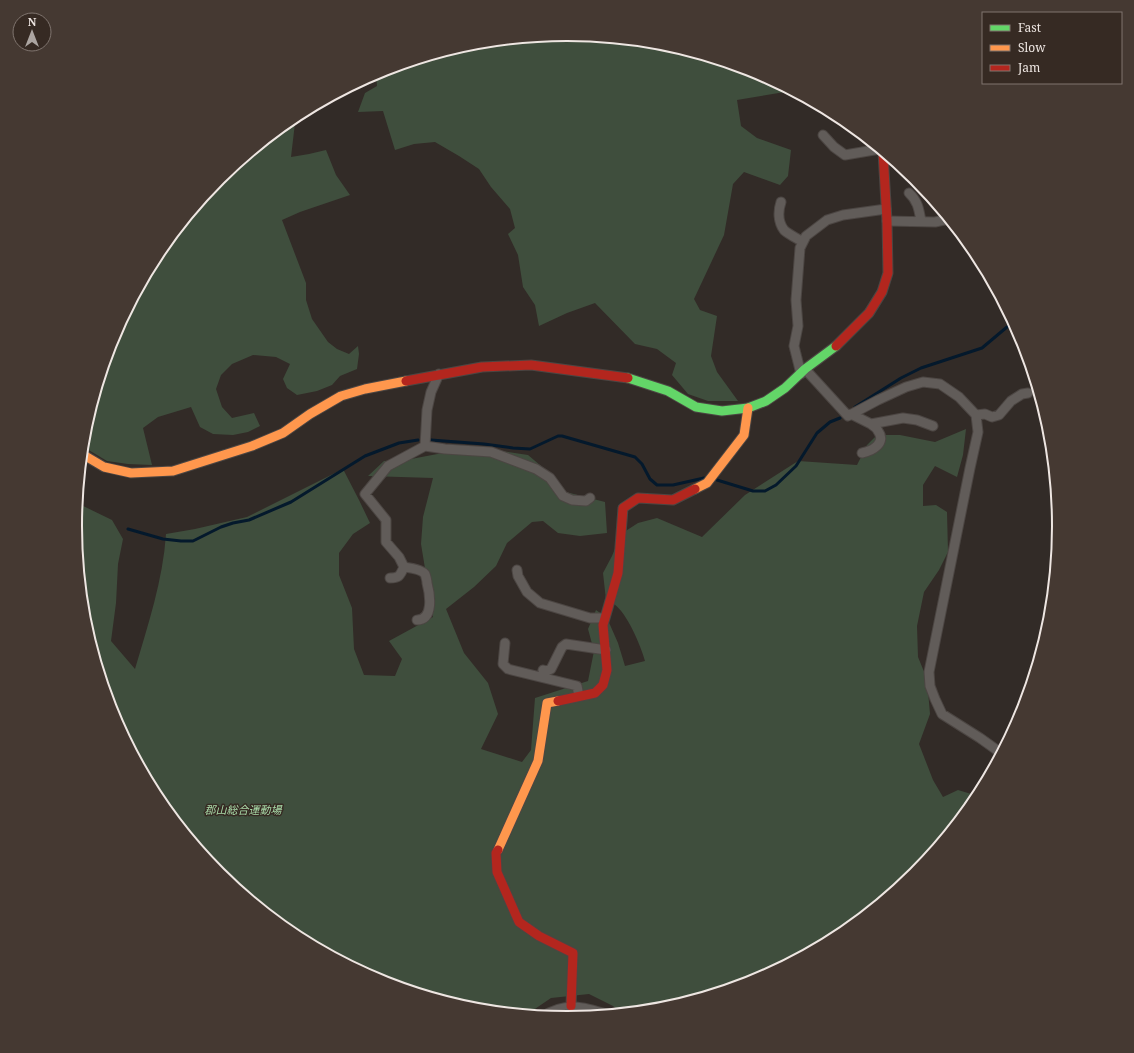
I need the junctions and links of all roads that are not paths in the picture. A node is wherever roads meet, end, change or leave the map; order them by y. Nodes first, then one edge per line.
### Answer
1 (823, 135) dead end
2 (874, 150) edge
3 (883, 158) edge
4 (909, 193) dead end
5 (781, 202) dead end
6 (886, 209) junction
7 (943, 220) edge
8 (887, 221) junction
9 (921, 221) junction
10 (803, 242) junction
11 (803, 371) junction
12 (439, 374) junction
13 (1028, 393) dead end
14 (748, 408) junction
15 (852, 414) junction
16 (976, 415) junction
17 (871, 424) junction
18 (933, 426) dead end
19 (425, 446) junction
20 (862, 453) dead end
21 (87, 457) edge
22 (590, 498) dead end
23 (404, 567) junction
24 (517, 570) dead end
25 (390, 578) dead end
26 (604, 618) junction
27 (417, 620) dead end
28 (505, 643) dead end
29 (606, 650) junction
30 (542, 670) dead end
31 (579, 696) junction
32 (997, 750) edge
33 (571, 1006) junction
34 (549, 1011) edge
35 (597, 1011) edge

1 - 2 street
3 - 6 street
4 - 9 street
5 - 10 street
6 - 8 street
6 - 10 street
7 - 9 street
8 - 9 street
8 - 11 street
10 - 11 street
11 - 14 street
11 - 15 street
12 - 14 street
12 - 19 street
12 - 21 street
13 - 16 street
14 - 26 street
15 - 16 street
15 - 17 street
16 - 32 street
17 - 18 street
17 - 20 street
19 - 22 street
19 - 23 street
23 - 25 street
23 - 27 street
24 - 26 street
26 - 29 street
28 - 31 street
29 - 30 street
29 - 31 street
31 - 33 street
33 - 34 street
33 - 35 street

